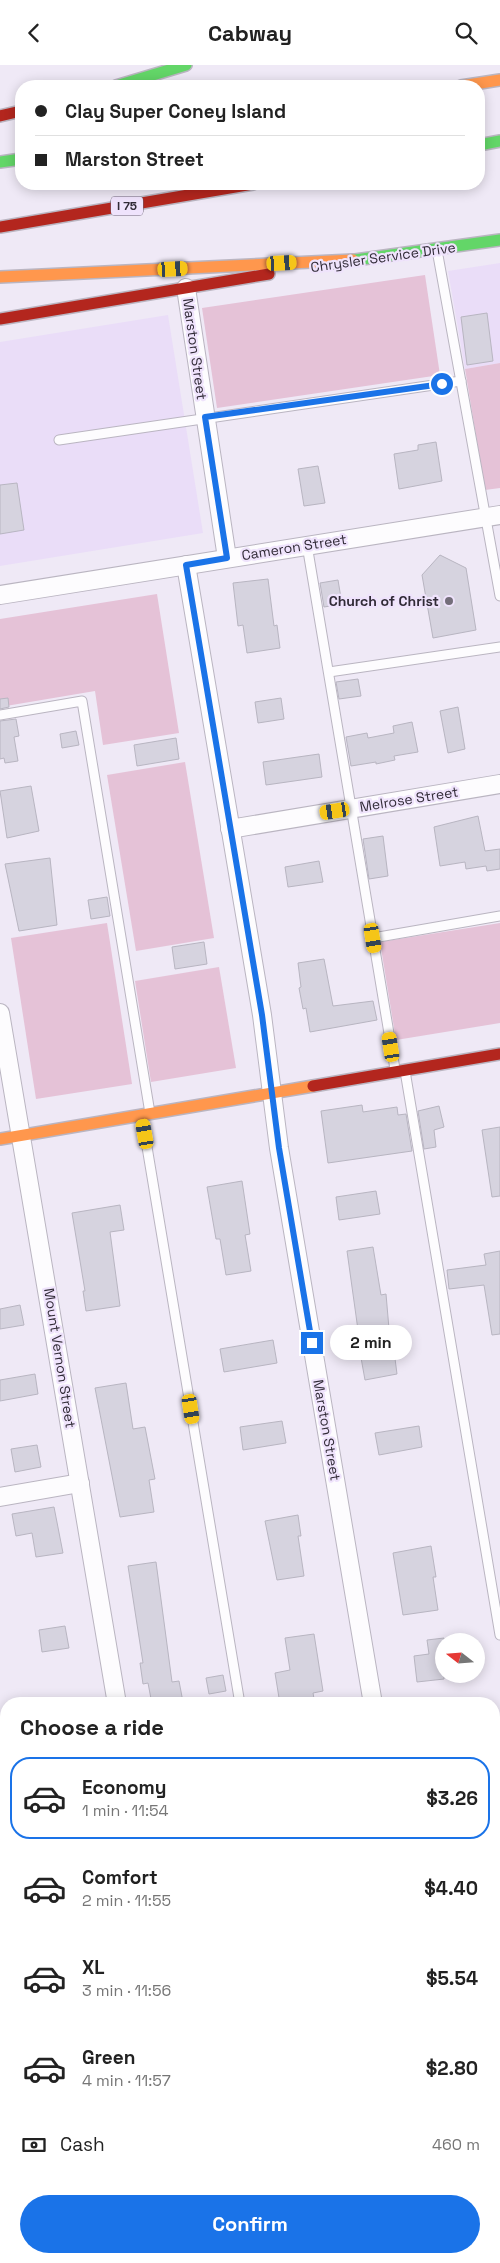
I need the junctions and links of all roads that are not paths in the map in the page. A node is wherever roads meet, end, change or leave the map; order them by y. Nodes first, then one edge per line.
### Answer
1 (186, 65) edge
2 (136, 80) edge
3 (500, 80) edge
4 (485, 82) edge
5 (15, 112) edge
6 (0, 116) edge
7 (500, 141) edge
8 (485, 144) edge
9 (15, 160) edge
10 (0, 162) edge
11 (219, 190) edge
12 (0, 227) edge
13 (495, 238) edge
14 (437, 250) junction
15 (353, 260) junction
16 (0, 277) edge
17 (186, 288) junction
18 (0, 319) edge
19 (461, 381) junction
20 (205, 417) junction
21 (59, 440) dead end
22 (493, 516) edge
23 (307, 545) junction
24 (227, 558) junction
25 (186, 565) junction
26 (0, 595) edge
27 (500, 596) edge
28 (500, 647) edge
29 (329, 672) junction
30 (0, 715) edge
31 (500, 784) edge
32 (352, 808) junction
33 (230, 829) junction
34 (500, 916) edge
35 (373, 938) junction
36 (0, 1013) edge
37 (500, 1054) edge
38 (400, 1071) junction
39 (272, 1093) junction
40 (146, 1114) junction
41 (22, 1135) junction
42 (0, 1139) edge
43 (80, 1483) junction
44 (0, 1497) edge
45 (500, 1635) edge
46 (117, 1697) edge
47 (239, 1697) edge
48 (372, 1697) edge

1 - 2 main road
3 - 4 main road
5 - 6 main road
7 - 8 main road
9 - 10 main road
11 - 12 main road, I 75
13 - 14 main road, Chrysler Service Drive
14 - 15 main road, Chrysler Service Drive
14 - 19 lane
15 - 16 main road
15 - 17 main road, Chrysler Service Drive
17 - 18 main road, Chrysler Service Drive
17 - 20 street, Marston Street
19 - 20 lane
19 - 22 lane
20 - 21 lane
20 - 24 street, Marston Street
22 - 23 street, Cameron Street
22 - 27 lane
23 - 24 street, Cameron Street
23 - 29 lane
24 - 25 street, Cameron Street
25 - 26 street, Cameron Street
25 - 33 street, Marston Street
28 - 29 lane
29 - 32 lane
30 - 40 lane
31 - 32 street, Melrose Street
32 - 33 street, Melrose Street
32 - 35 lane
33 - 39 street, Marston Street
34 - 35 lane
35 - 38 lane
36 - 41 street, Mount Vernon Street
37 - 38 main road
38 - 39 main road
38 - 45 lane
39 - 40 main road
39 - 48 street, Marston Street
40 - 41 main road
40 - 47 lane
41 - 42 main road
41 - 43 street, Mount Vernon Street
43 - 44 street
43 - 46 street, Mount Vernon Street

